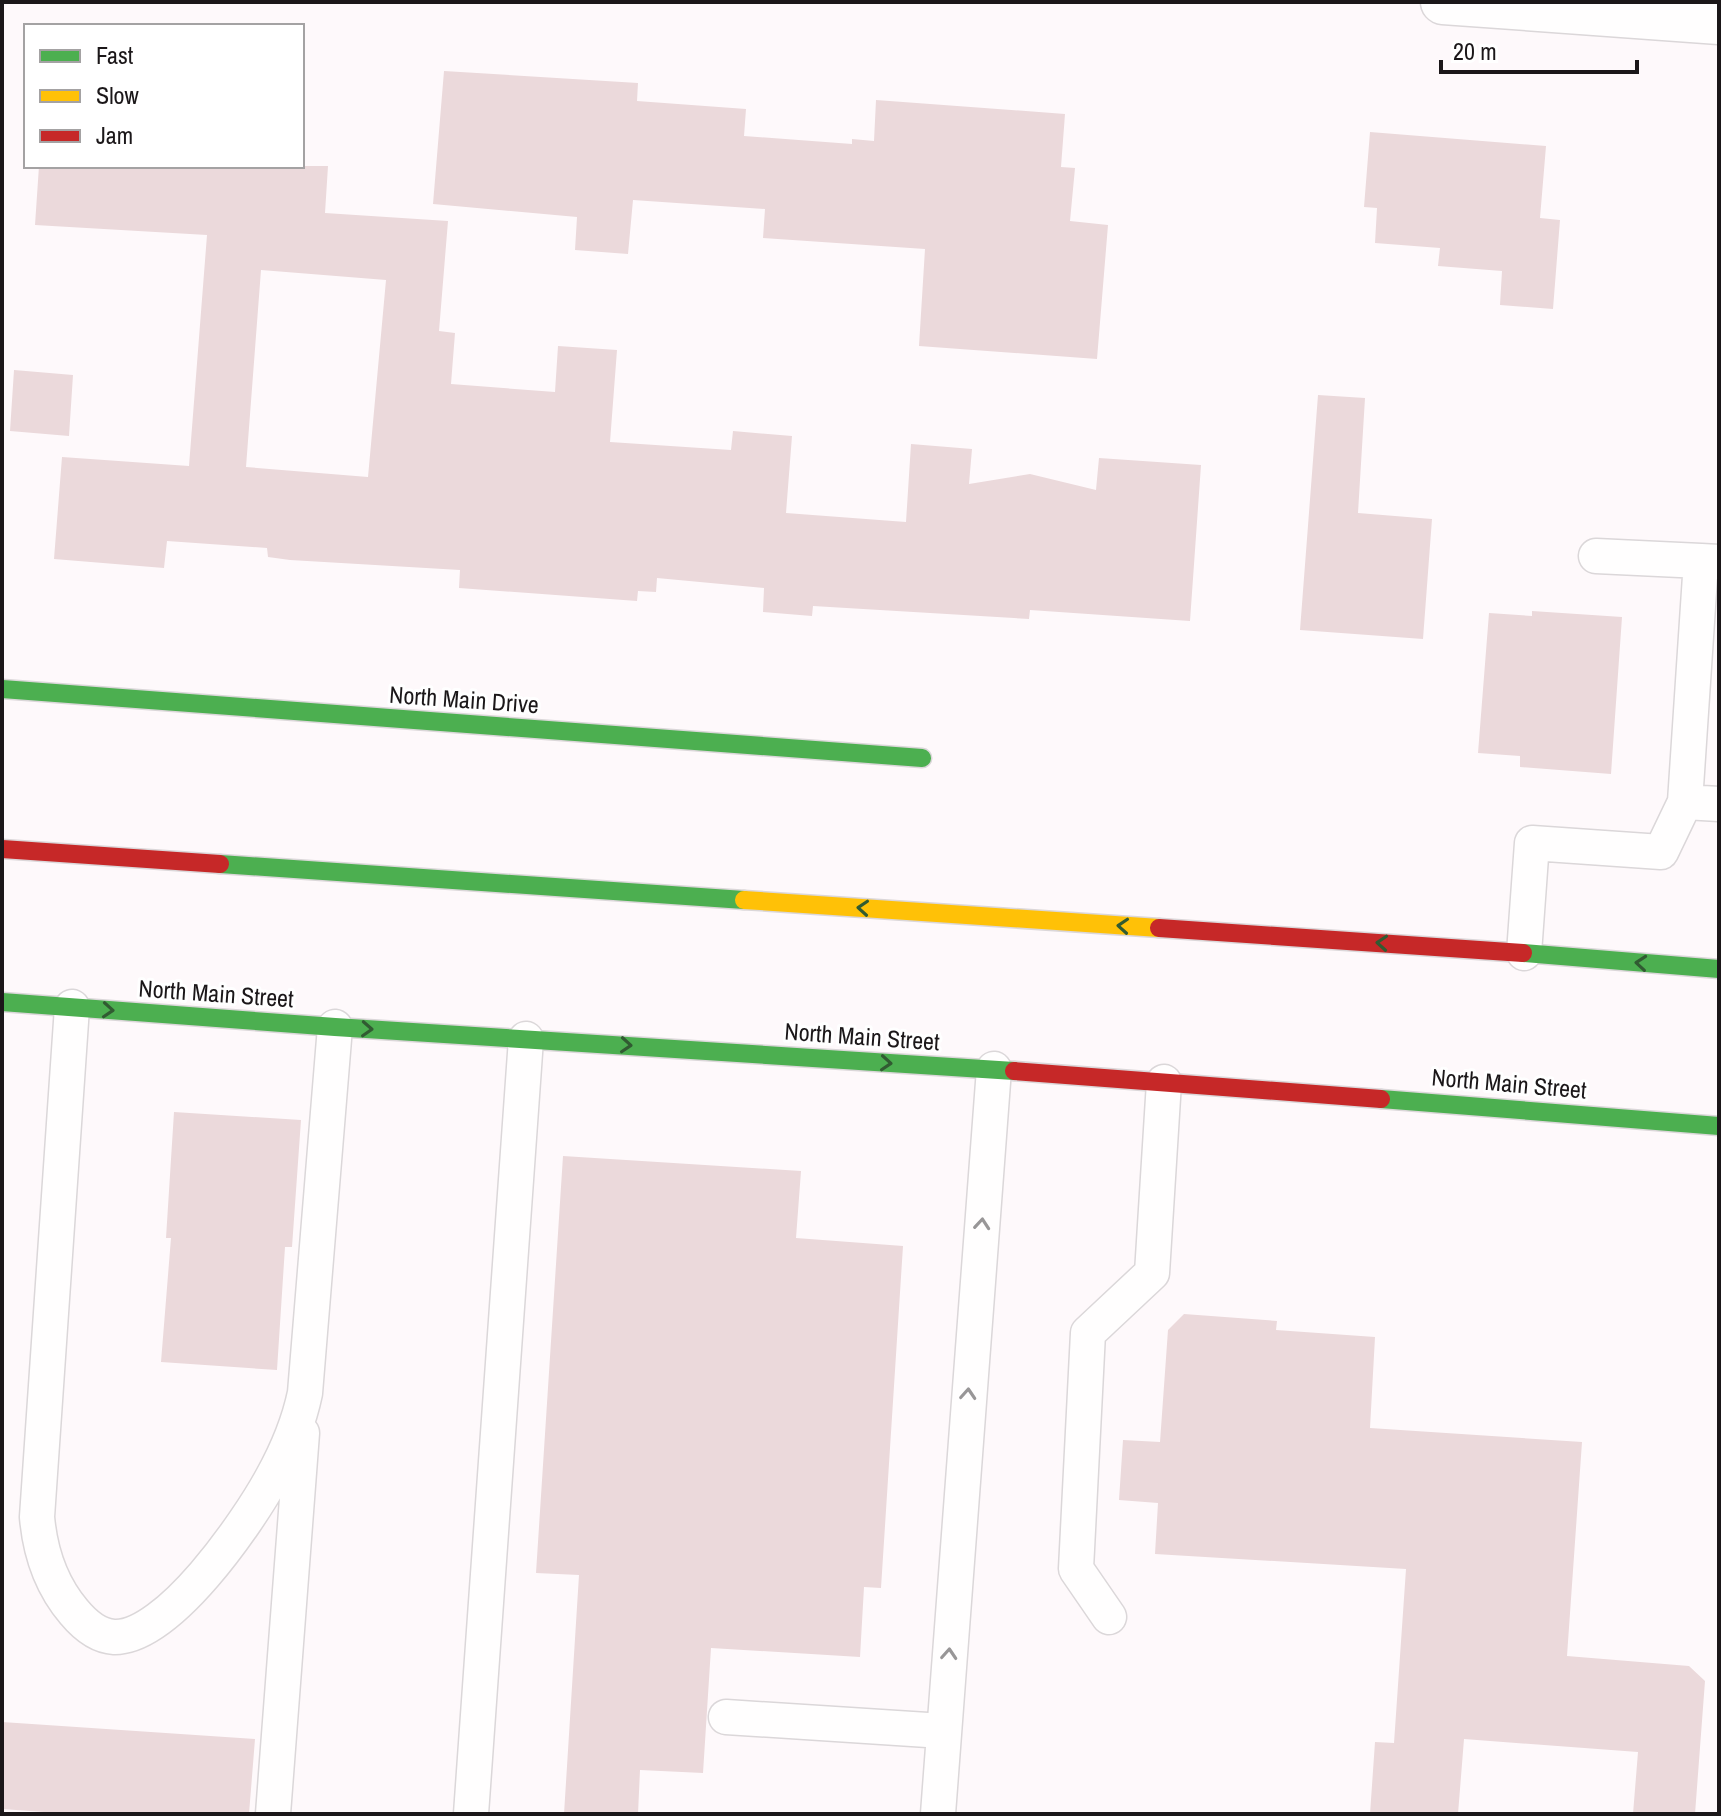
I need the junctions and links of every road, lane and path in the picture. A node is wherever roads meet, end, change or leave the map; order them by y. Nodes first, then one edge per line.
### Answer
1 (1443, 2) edge
2 (1719, 22) edge
3 (1596, 556) dead end
4 (1710, 561) edge
5 (2, 689) edge
6 (922, 758) dead end
7 (1685, 802) junction
8 (1719, 804) edge
9 (2, 849) edge
10 (1524, 953) junction
11 (1719, 969) edge
12 (2, 1002) edge
13 (72, 1007) junction
14 (335, 1027) junction
15 (526, 1039) junction
16 (994, 1069) junction
17 (1164, 1082) junction
18 (1719, 1126) edge
19 (305, 1393) junction
20 (1109, 1617) dead end
21 (726, 1717) dead end
22 (943, 1731) junction
23 (273, 1814) edge
24 (471, 1814) edge
25 (938, 1814) edge

1 - 2 street
3 - 4 lane
4 - 7 lane
5 - 6 main road, North Main Drive
7 - 8 lane
7 - 10 lane
10 -> 9 main road
11 -> 10 main road
12 - 13 main road, North Main Street
13 -> 14 main road, North Main Street
13 - 19 lane
14 -> 15 main road, North Main Street
14 - 19 lane
15 -> 16 main road, North Main Street
15 - 24 lane
16 - 17 main road, North Main Street
22 -> 16 lane
17 - 18 main road, North Main Street
17 - 20 lane
19 - 23 lane
21 - 22 lane
22 - 25 lane

